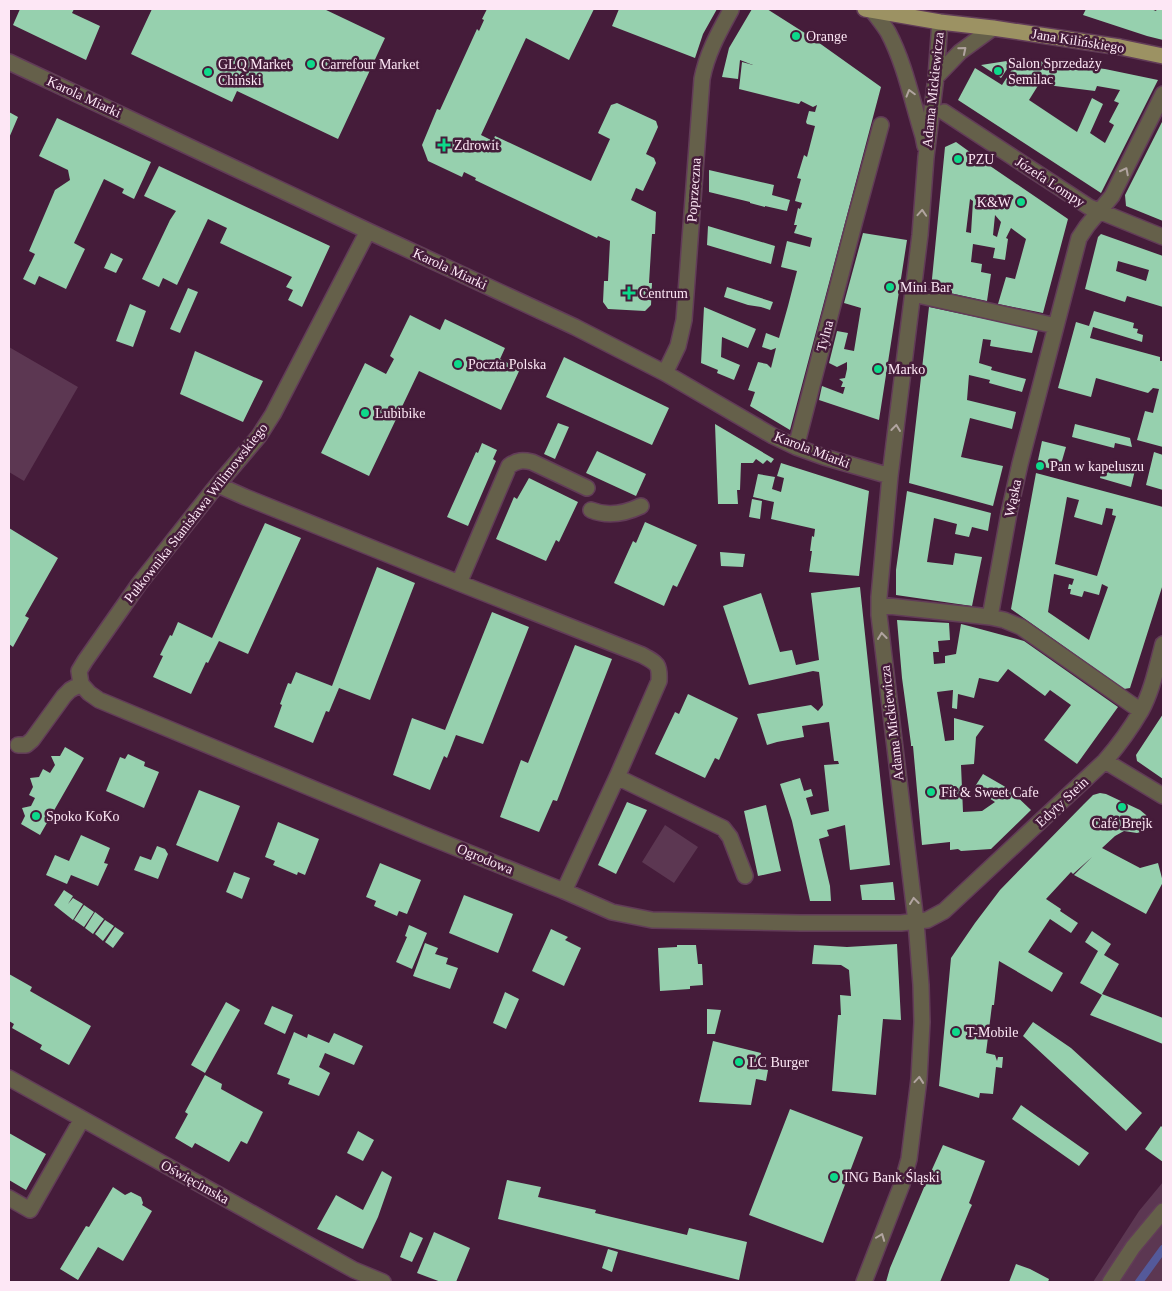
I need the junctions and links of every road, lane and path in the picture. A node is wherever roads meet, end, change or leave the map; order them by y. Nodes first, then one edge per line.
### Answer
1 (869, 9) edge
2 (731, 10) edge
3 (940, 22) junction
4 (993, 28) junction
5 (1163, 56) edge
6 (9, 62) edge
7 (936, 77) junction
8 (1163, 94) edge
9 (944, 112) dead end
10 (881, 125) dead end
11 (926, 157) junction
12 (1099, 212) junction
13 (368, 231) junction
14 (1163, 237) edge
15 (913, 294) junction
16 (1056, 326) junction
17 (665, 373) junction
18 (796, 447) junction
19 (890, 476) junction
20 (218, 484) junction
21 (587, 488) dead end
22 (641, 506) dead end
23 (591, 510) dead end
24 (459, 583) junction
25 (879, 605) junction
26 (990, 618) junction
27 (1163, 644) edge
28 (81, 684) junction
29 (1141, 711) junction
30 (18, 745) dead end
31 (1105, 761) junction
32 (617, 777) junction
33 (1163, 796) edge
34 (745, 876) dead end
35 (564, 891) junction
36 (916, 922) junction
37 (9, 1078) edge
38 (82, 1119) junction
39 (9, 1198) edge
40 (1163, 1211) edge
41 (351, 1276) edge
42 (383, 1282) edge
43 (864, 1282) edge
44 (1110, 1282) edge

1 - 3 main road, Jana Kilińskiego
11 -> 1 street, Adama Mickiewicza
2 - 17 street, Poprzeczna
3 - 4 main road, Jana Kilińskiego
3 - 7 street, Adama Mickiewicza
4 - 5 main road, Jana Kilińskiego
7 -> 4 street
6 - 13 street, Karola Miarki
7 - 11 street, Adama Mickiewicza
12 -> 8 street, Wąska
9 - 12 street, Józefa Lompy
10 - 18 street, Tylna
15 -> 11 street, Adama Mickiewicza
12 - 14 street, Józefa Lompy
12 - 16 street, Wąska
13 - 17 street, Karola Miarki
13 - 20 street, Pułkownika Stanisława Wilimowskiego
15 - 16 street
19 -> 15 street, Adama Mickiewicza
16 - 26 street, Wąska
17 - 18 street, Karola Miarki
18 - 19 street, Karola Miarki
19 - 25 street, Adama Mickiewicza
20 - 24 street
20 - 28 street, Pułkownika Stanisława Wilimowskiego
21 - 24 street
22 - 23 street
24 - 32 street
25 - 26 street
36 -> 25 street, Adama Mickiewicza
26 - 29 street
27 - 29 street, Edyty Stein
28 - 30 street
28 - 35 street, Ogrodowa
29 - 31 street, Edyty Stein
31 - 33 street
31 - 36 street, Edyty Stein
32 - 34 street
32 - 35 street
35 - 36 street, Ogrodowa
43 -> 36 street, Adama Mickiewicza
37 - 38 street, Oświęcimska
38 - 39 street
38 - 41 street, Oświęcimska
40 - 44 street
41 - 42 street, Oświęcimska

